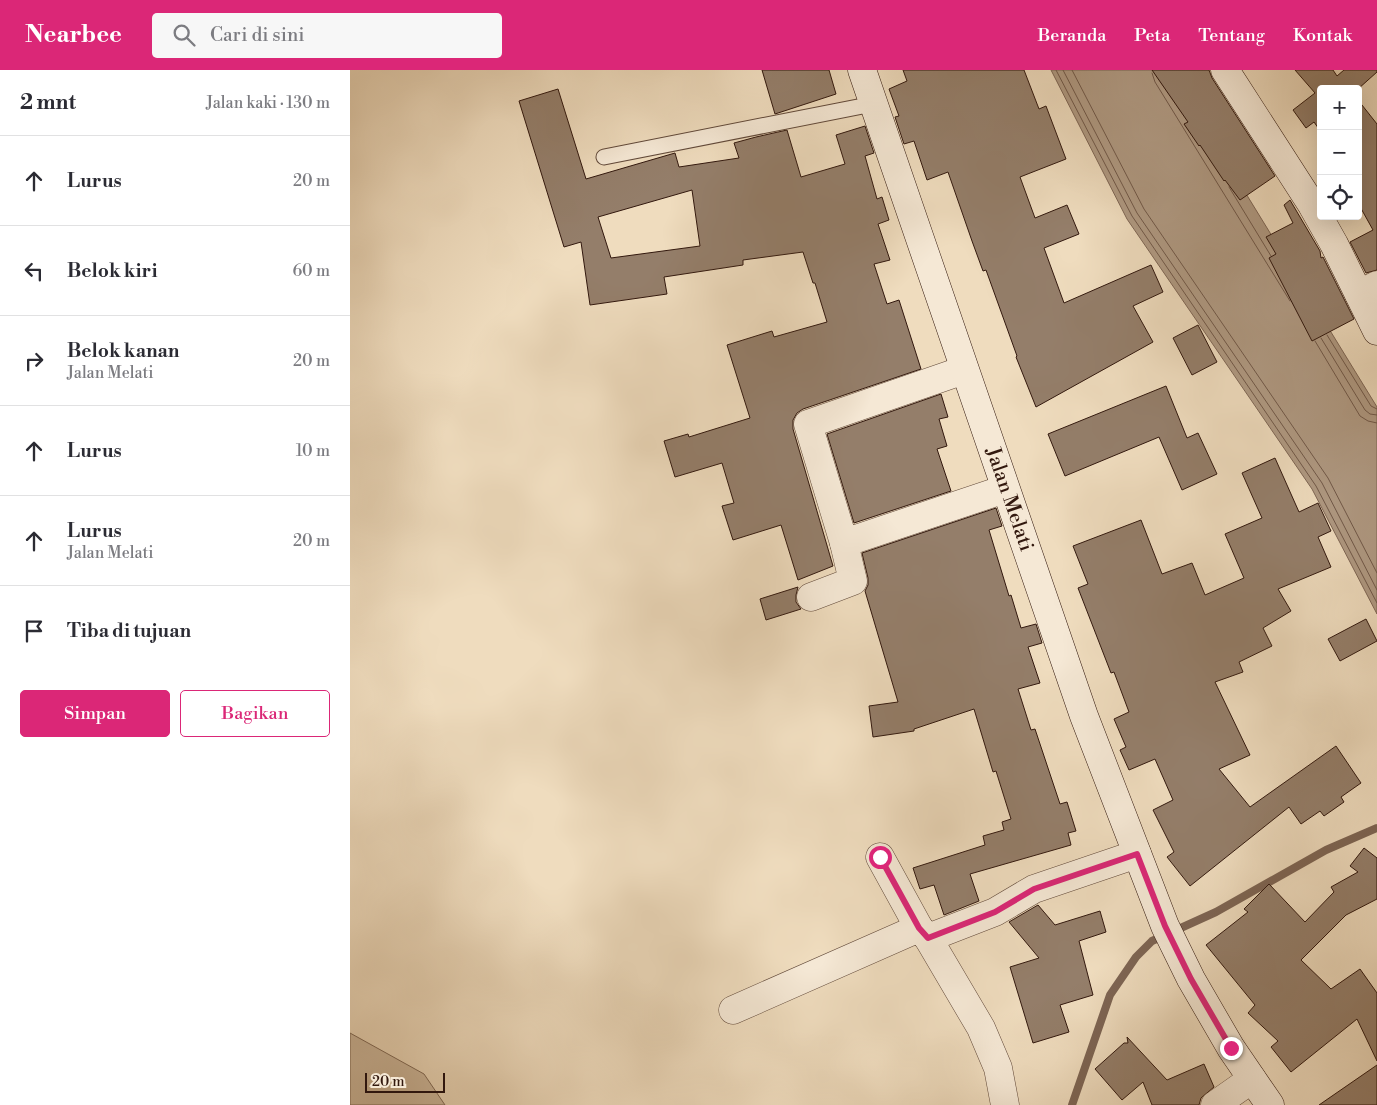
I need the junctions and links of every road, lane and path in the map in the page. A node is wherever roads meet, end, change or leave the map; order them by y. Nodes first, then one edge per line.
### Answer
1 (862, 70) edge
2 (1225, 70) edge
3 (873, 104) junction
4 (604, 157) dead end
5 (1368, 290) edge
6 (1377, 331) edge
7 (964, 370) junction
8 (1006, 490) junction
9 (844, 543) junction
10 (811, 597) dead end
11 (1137, 854) junction
12 (880, 857) dead end
13 (924, 933) junction
14 (733, 1010) dead end
15 (1252, 1079) junction
16 (1006, 1105) edge
17 (1215, 1105) edge
18 (1270, 1105) edge

1 - 3 street, Jalan Melati
2 - 5 street
3 - 4 lane
3 - 7 street, Jalan Melati
5 - 6 street
7 - 8 street, Jalan Melati
7 - 9 street
8 - 9 street
8 - 11 street, Jalan Melati
9 - 10 street
11 - 13 street
11 - 15 street, Jalan Melati
12 - 13 street
13 - 14 street
13 - 16 street
15 - 17 street
15 - 18 street

